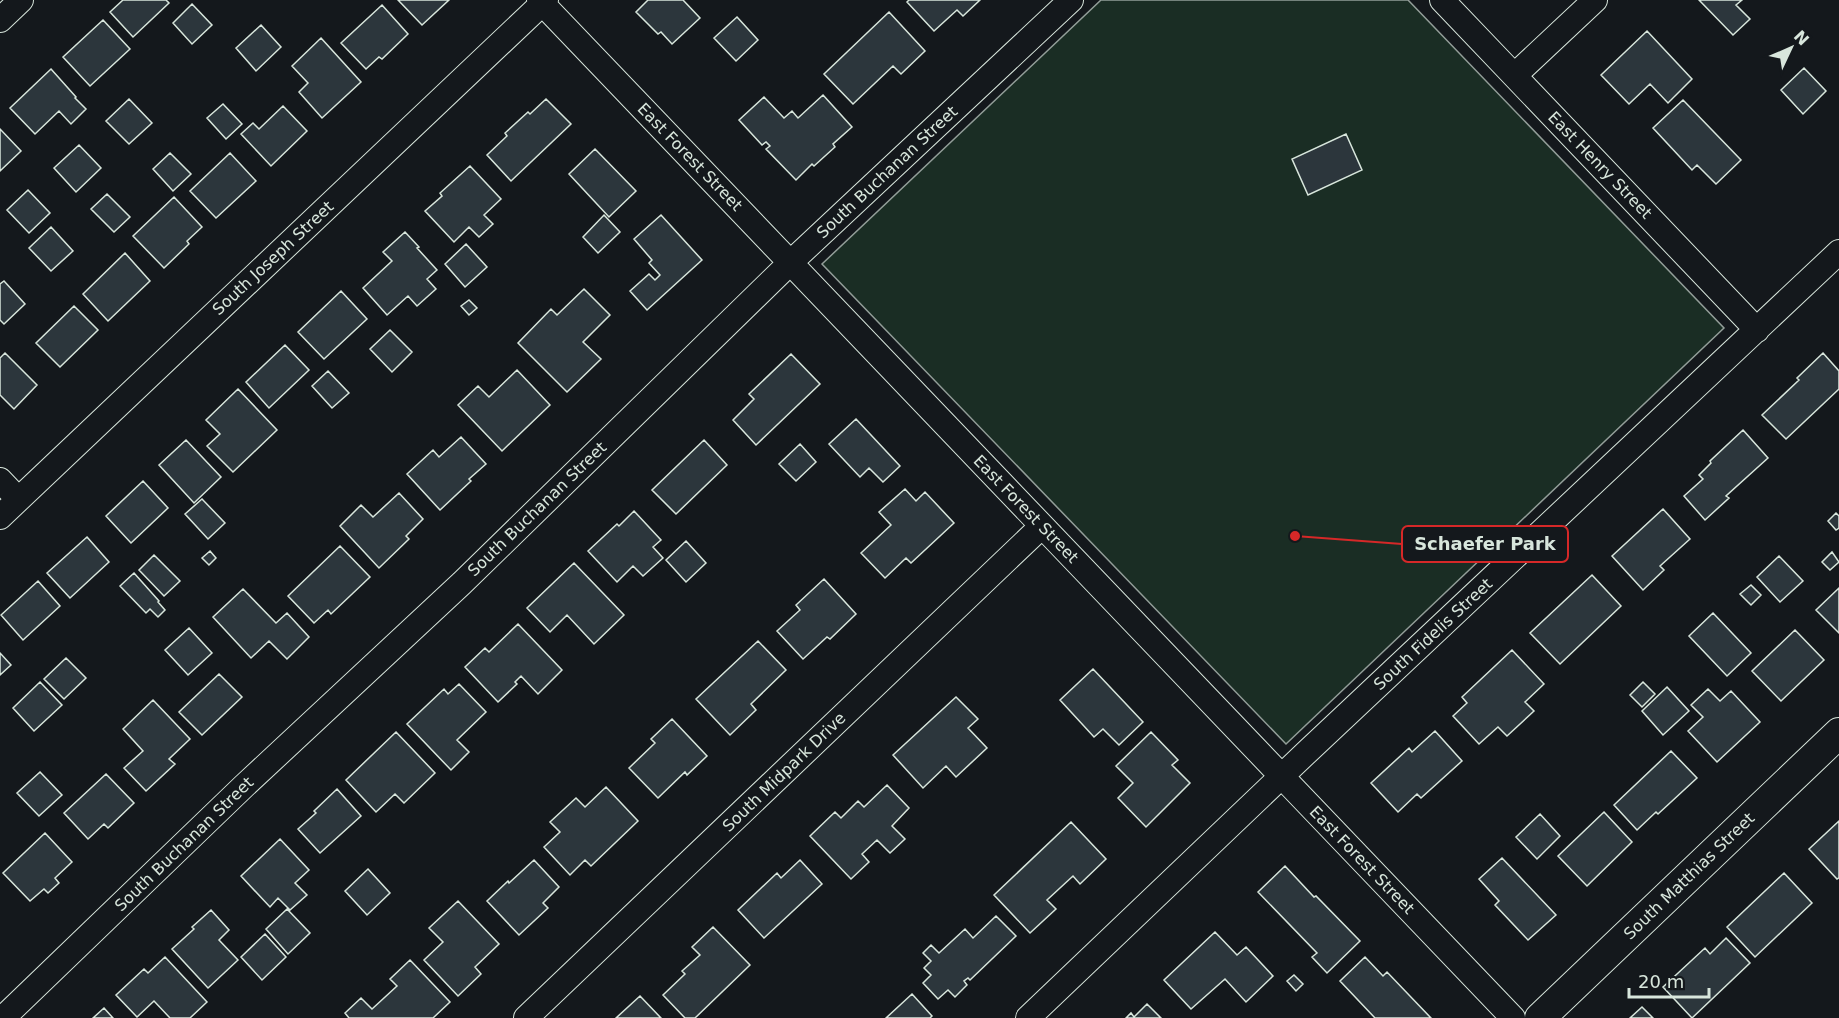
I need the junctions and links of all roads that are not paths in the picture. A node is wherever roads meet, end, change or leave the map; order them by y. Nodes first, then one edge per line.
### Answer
1 (21, 0) edge
2 (1071, 0) edge
3 (1442, 0) edge
4 (1595, 0) edge
5 (542, 1) edge
6 (0, 20) edge
7 (1515, 75) junction
8 (1839, 252) edge
9 (791, 262) junction
10 (1757, 330) junction
11 (0, 480) edge
12 (18, 499) junction
13 (0, 517) edge
14 (1042, 526) junction
15 (1839, 733) edge
16 (1282, 776) junction
17 (3, 1018) edge
18 (526, 1018) edge
19 (1028, 1018) edge
20 (1513, 1018) edge
21 (1540, 1018) edge

1 - 6 street
2 - 9 street, South Buchanan Street
3 - 7 street, East Henry Street
4 - 7 street
5 - 9 street, East Forest Street
5 - 12 street, South Joseph Street
7 - 10 street, East Henry Street
8 - 10 street, South Fidelis Street
9 - 14 street, East Forest Street
9 - 17 street, South Buchanan Street
10 - 16 street, South Fidelis Street
11 - 12 street
12 - 13 street, South Joseph Street
14 - 16 street, East Forest Street
14 - 18 street, South Midpark Drive
15 - 21 street, South Matthias Street
16 - 19 street, South Fidelis Street
16 - 20 street, East Forest Street

